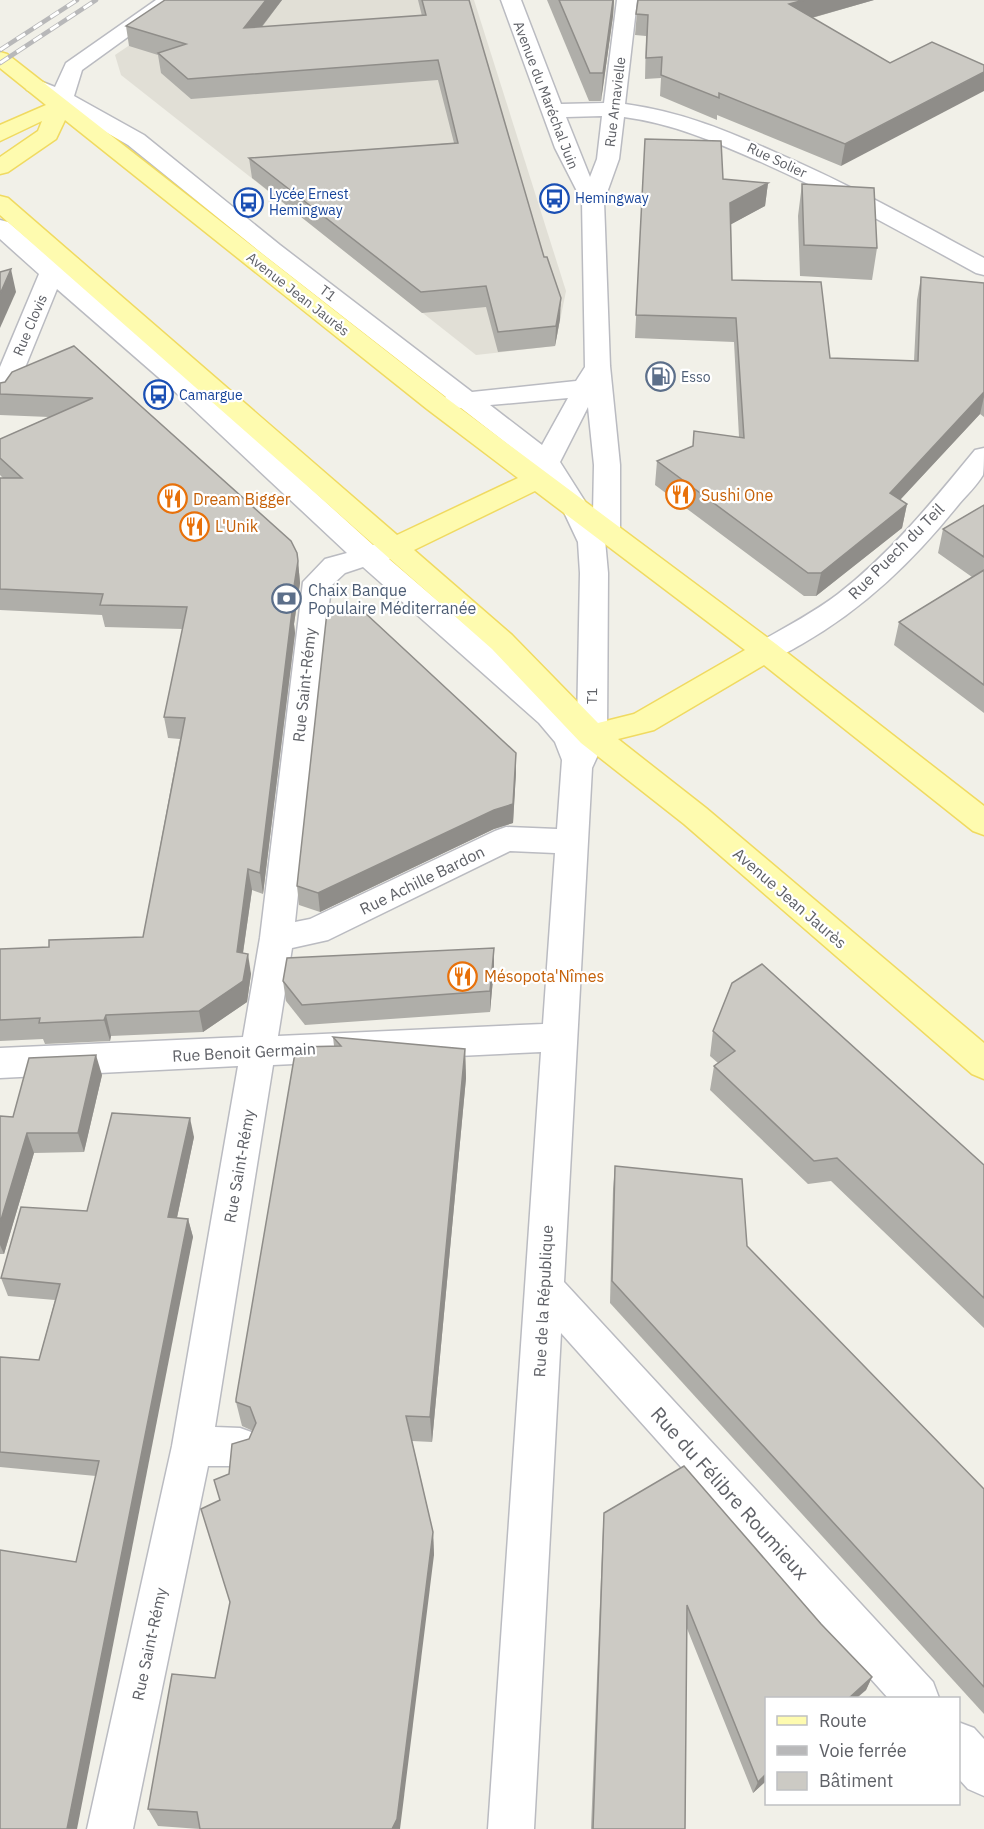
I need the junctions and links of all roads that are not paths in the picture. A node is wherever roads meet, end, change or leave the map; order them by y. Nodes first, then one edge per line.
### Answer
1 (169, 0) edge
2 (511, 0) edge
3 (627, 0) edge
4 (0, 58) edge
5 (60, 103) junction
6 (615, 109) junction
7 (553, 111) junction
8 (0, 134) edge
9 (0, 166) edge
10 (593, 201) junction
11 (0, 203) edge
12 (10, 235) edge
13 (61, 268) junction
14 (984, 268) edge
15 (592, 377) junction
16 (0, 397) edge
17 (469, 400) junction
18 (436, 403) junction
19 (984, 456) edge
20 (542, 470) junction
21 (576, 508) junction
22 (606, 531) junction
23 (381, 552) junction
24 (766, 651) junction
25 (581, 736) junction
26 (575, 773) joint
27 (984, 823) edge
28 (571, 842) junction
29 (277, 938) junction
30 (559, 1037) junction
31 (258, 1051) junction
32 (0, 1063) edge
33 (984, 1064) edge
34 (544, 1287) junction
35 (192, 1446) junction
36 (240, 1448) edge
37 (916, 1697) edge
38 (960, 1746) edge
39 (984, 1773) edge
40 (110, 1829) edge
41 (511, 1829) edge

1 - 5 street
2 - 7 street, Avenue du Maréchal Juin
3 - 6 street, Rue Arnavielle
4 - 5 main road, Avenue Jean Jaurès
5 - 8 main road
5 - 9 main road
5 - 17 street, T1
5 - 18 main road, Avenue Jean Jaurès
6 - 7 street, Rue Solier
6 - 10 street, Rue Arnavielle
6 - 14 street, Rue Solier
7 - 10 street, Avenue du Maréchal Juin
10 - 15 street
11 - 12 main road
12 - 13 main road
13 - 16 street, Rue Clovis
13 - 23 street, T1
15 - 17 street
15 - 20 street
15 - 22 street
17 - 18 street
17 - 20 street, T1
18 - 20 main road, Avenue Jean Jaurès
19 - 24 street, Rue Puech du Teil
20 - 21 main road, Avenue Jean Jaurès
20 - 23 main road
21 - 22 main road, Avenue Jean Jaurès
21 - 25 street, T1
22 - 24 main road, Avenue Jean Jaurès
23 - 25 street, T1
23 - 29 street, Rue Saint-Rémy
24 - 25 main road
24 - 27 main road, Avenue Jean Jaurès
25 - 26 street, T1
25 - 33 main road, Avenue Jean Jaurès
26 - 28 street, Rue de la République
28 - 29 street, Rue Achille Bardon
28 - 30 street, Rue de la République
29 - 31 street, Rue Saint-Rémy
30 - 31 street, Rue Benoit Germain
30 - 34 street, Rue de la République
31 - 32 street, Rue Benoit Germain
31 - 35 street, Rue Saint-Rémy
34 - 37 street, Rue du Félibre Roumieux
34 - 41 street, Rue de la République
35 - 36 street
35 - 40 street, Rue Saint-Rémy
38 - 39 street

